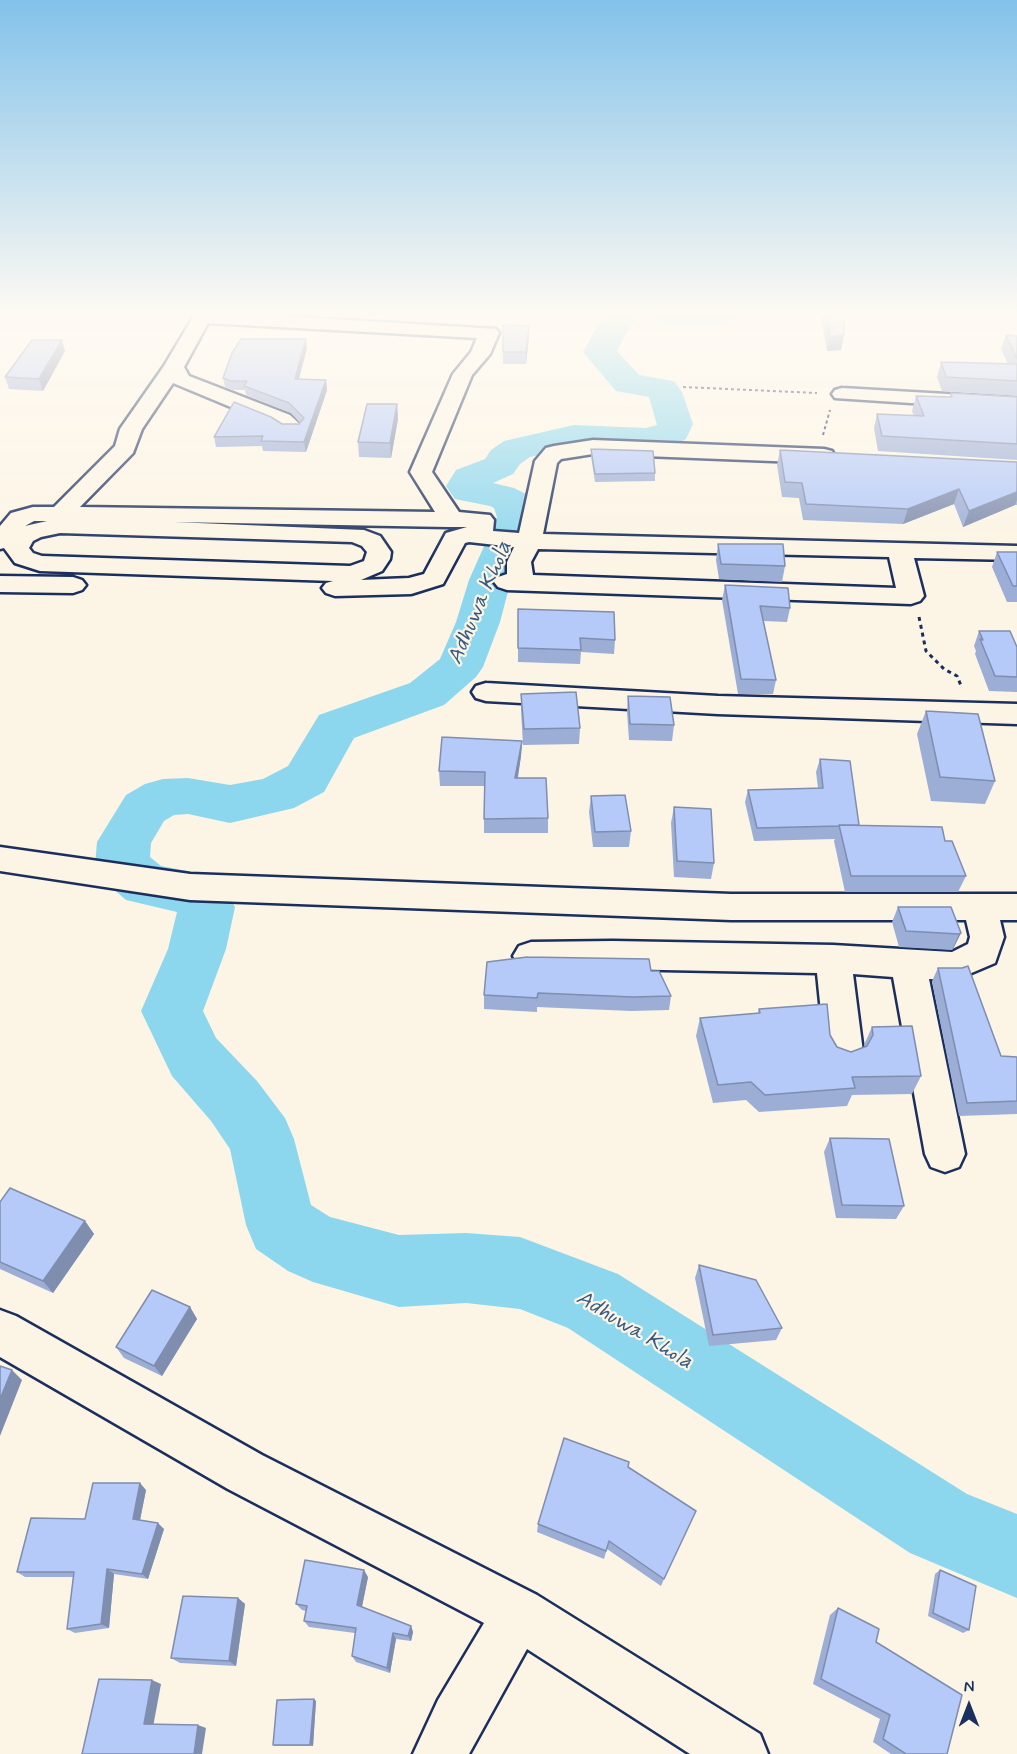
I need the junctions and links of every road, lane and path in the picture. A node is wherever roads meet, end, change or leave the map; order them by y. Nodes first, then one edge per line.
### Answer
1 (154, 396) edge
2 (221, 396) edge
3 (454, 396) edge
4 (840, 396) edge
5 (874, 396) edge
6 (1017, 404) edge
7 (292, 427) edge
8 (830, 457) joint
9 (60, 514) junction
10 (448, 520) junction
11 (355, 535) joint
12 (485, 538) junction
13 (525, 540) junction
14 (0, 542) edge
15 (899, 549) junction
16 (1017, 553) edge
17 (0, 584) edge
18 (915, 606) junction
19 (486, 692) dead end
20 (971, 712) junction
21 (1017, 714) edge
22 (0, 859) edge
23 (979, 906) junction
24 (1017, 908) edge
25 (531, 956) edge
26 (833, 959) junction
27 (908, 964) junction
28 (844, 1052) edge
29 (945, 1154) dead end
30 (0, 1332) edge
31 (519, 1613) junction
32 (441, 1754) edge
33 (740, 1754) edge

1 - 9 street
2 - 7 street
3 - 10 street
4 - 8 path
5 - 6 street
8 - 13 street
9 - 10 street
9 - 14 street
10 - 12 street
11 - 11 street
12 - 13 street
12 - 17 street
13 - 15 street
13 - 18 street
15 - 16 street
15 - 18 street
18 - 20 path
19 - 20 street
20 - 21 street
22 - 23 street
23 - 24 street
23 - 27 street
25 - 26 street
26 - 27 street
26 - 28 street
27 - 29 street
30 - 31 street
31 - 32 street
31 - 33 street

